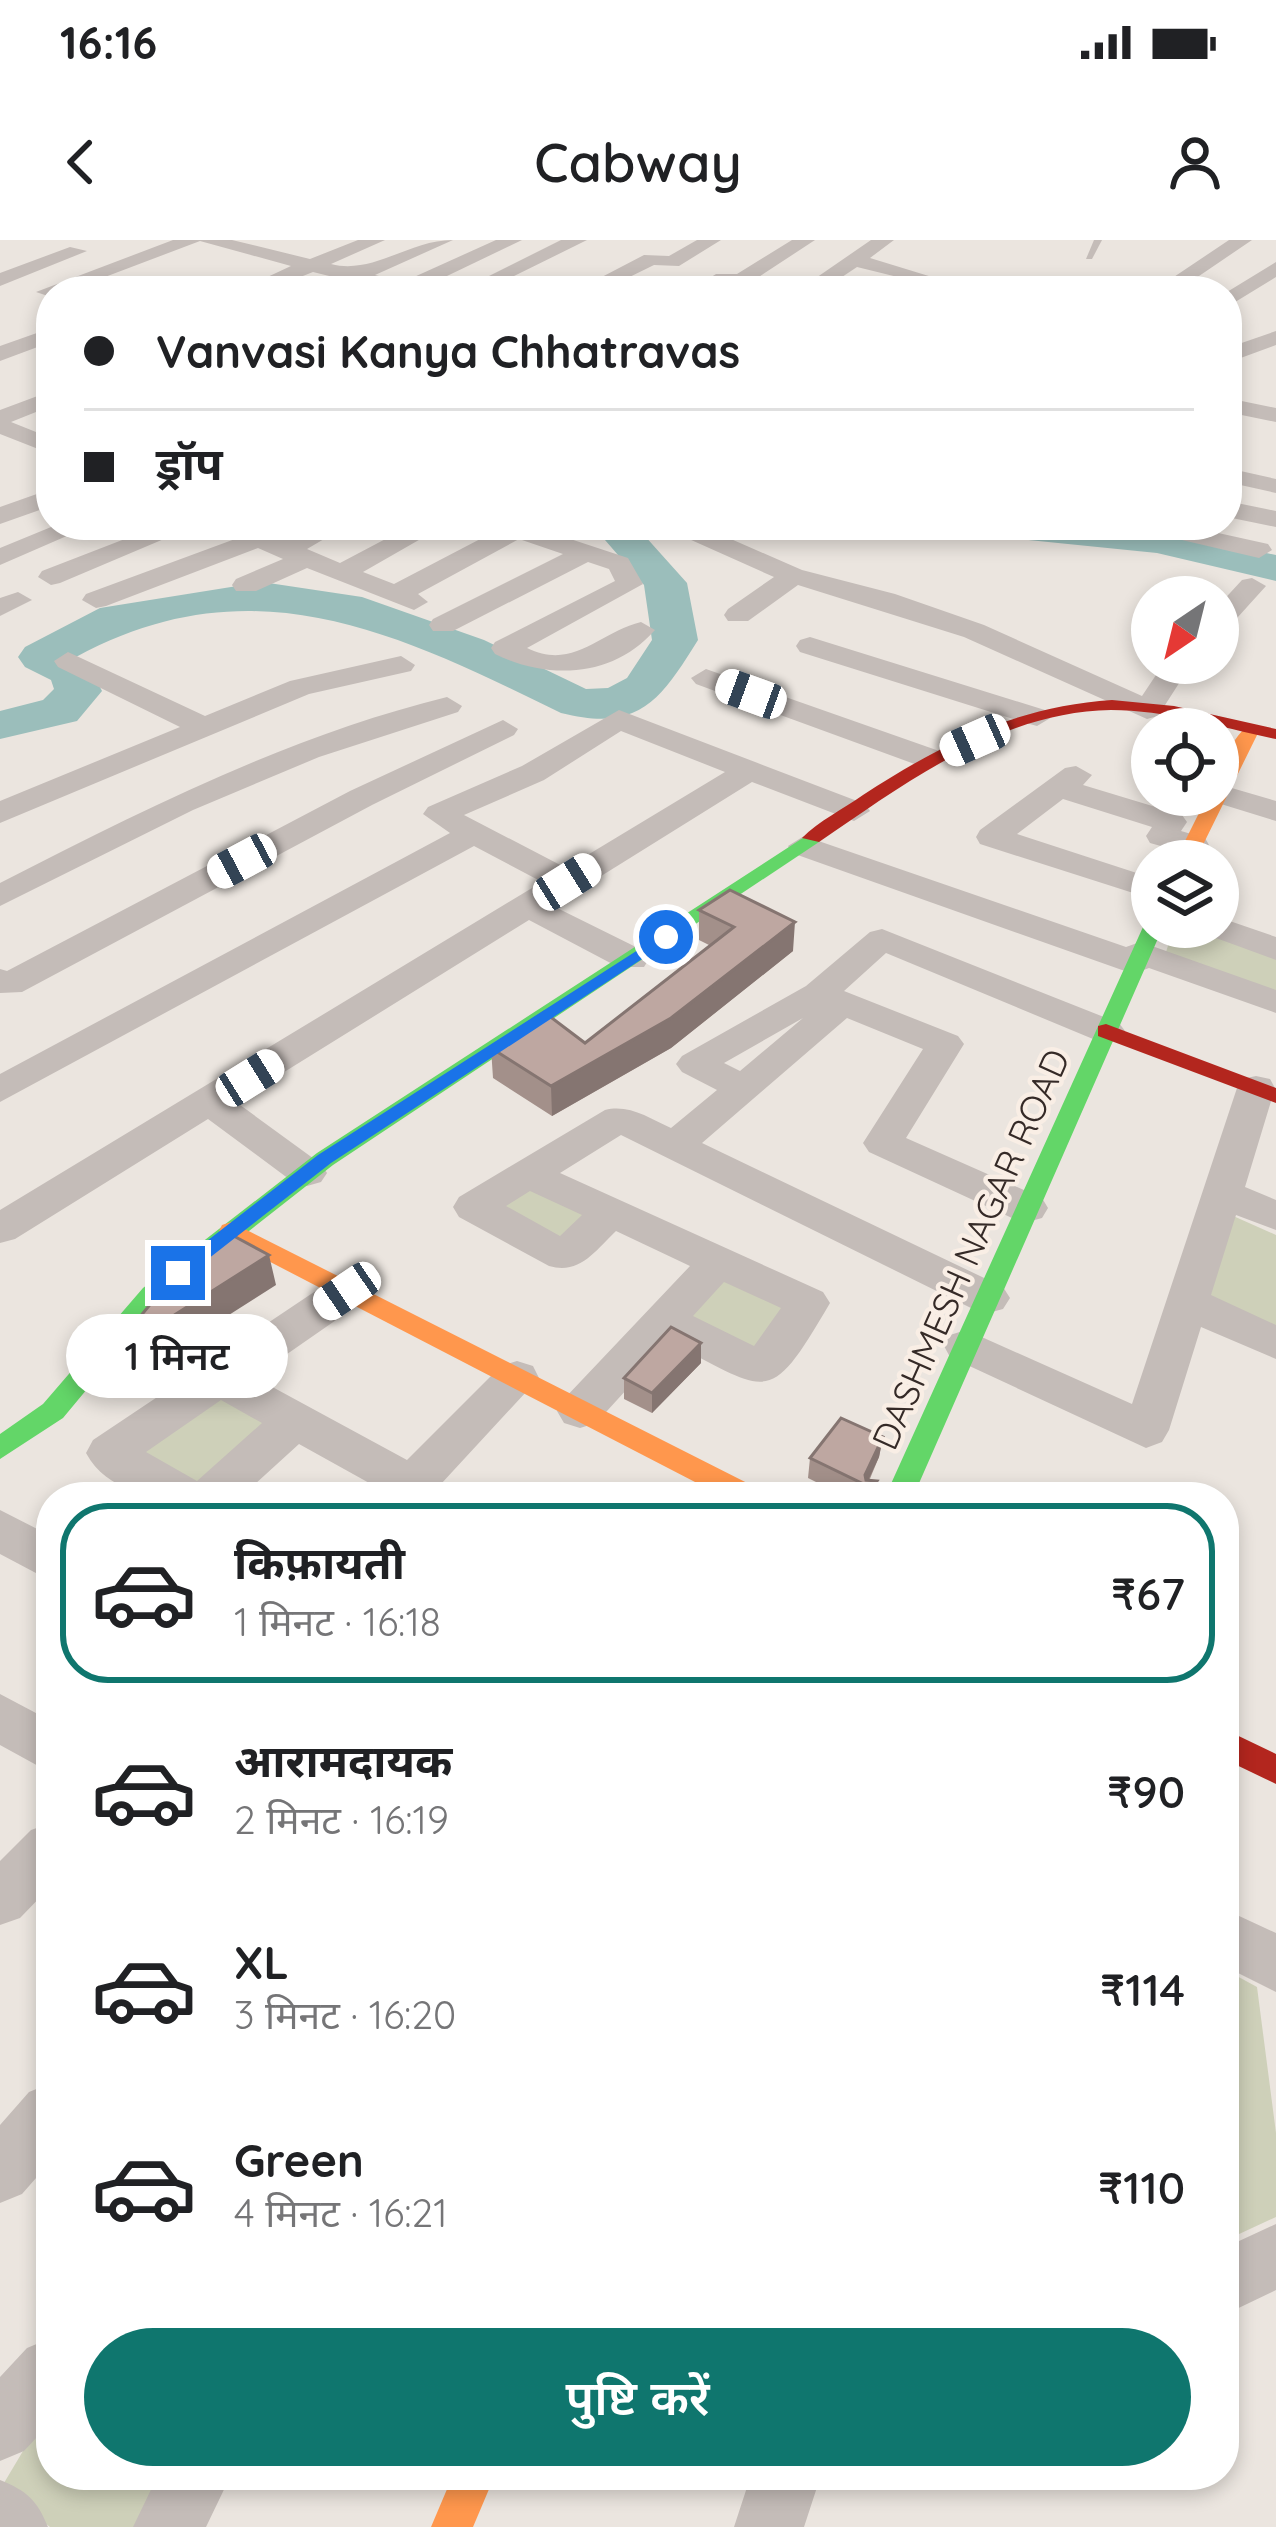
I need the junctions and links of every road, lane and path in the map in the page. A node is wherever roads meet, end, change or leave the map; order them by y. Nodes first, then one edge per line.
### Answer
1 (108, 240) edge
2 (191, 240) edge
3 (308, 240) edge
4 (375, 240) edge
5 (443, 240) edge
6 (512, 240) edge
7 (577, 240) edge
8 (642, 240) edge
9 (884, 240) edge
10 (1098, 240) edge
11 (1242, 240) edge
12 (225, 243) edge
13 (718, 246) edge
14 (813, 246) edge
15 (270, 255) junction
16 (1089, 257) dead end
17 (853, 260) junction
18 (202, 266) dead end
19 (313, 266) junction
20 (1276, 268) edge
21 (107, 276) edge
22 (287, 276) edge
23 (352, 276) edge
24 (358, 276) edge
25 (435, 276) edge
26 (500, 276) edge
27 (570, 276) edge
28 (615, 276) edge
29 (677, 276) edge
30 (749, 276) edge
31 (783, 276) edge
32 (830, 276) edge
33 (918, 276) edge
34 (1186, 276) edge
35 (6, 289) edge
36 (1242, 291) edge
37 (1272, 328) edge
38 (36, 340) edge
39 (1242, 347) edge
40 (0, 354) edge
41 (1242, 362) edge
42 (1260, 367) dead end
43 (36, 405) edge
44 (1242, 412) edge
45 (0, 422) edge
46 (1271, 426) edge
47 (36, 436) edge
48 (36, 442) edge
49 (1242, 447) edge
50 (0, 450) edge
51 (1276, 467) edge
52 (1242, 478) edge
53 (1276, 486) edge
54 (36, 502) edge
55 (0, 516) edge
56 (1242, 521) edge
57 (42, 540) edge
58 (146, 540) edge
59 (256, 540) joint
60 (314, 540) edge
61 (403, 540) edge
62 (500, 540) edge
63 (554, 540) edge
64 (712, 540) edge
65 (1268, 543) edge
66 (586, 553) junction
67 (294, 555) junction
68 (0, 557) edge
69 (340, 573) junction
70 (793, 576) junction
71 (51, 577) dead end
72 (246, 585) dead end
73 (1252, 586) dead end
74 (96, 600) dead end
75 (1239, 600) edge
76 (737, 615) dead end
77 (443, 625) dead end
78 (641, 630) dead end
79 (810, 646) dead end
80 (68, 661) dead end
81 (401, 664) dead end
82 (706, 678) dead end
83 (256, 704) junction
84 (447, 706) dead end
85 (1143, 708) edge
86 (1131, 709) edge
87 (1036, 717) junction
88 (202, 726) junction
89 (503, 730) dead end
90 (1263, 732) edge
91 (308, 750) junction
92 (931, 759) junction
93 (1239, 766) edge
94 (750, 770) junction
95 (383, 788) junction
96 (1239, 800) edge
97 (854, 811) junction
98 (1276, 811) edge
99 (0, 813) edge
100 (439, 814) junction
101 (474, 832) junction
102 (1168, 840) edge
103 (804, 846) junction
104 (567, 882) junction
105 (1131, 882) edge
106 (0, 896) edge
107 (527, 906) junction
108 (1239, 935) edge
109 (1131, 944) edge
110 (1142, 948) edge
111 (1144, 948) edge
112 (1276, 949) edge
113 (631, 959) junction
114 (0, 980) edge
115 (831, 998) junction
116 (1276, 1002) edge
117 (1106, 1031) junction
118 (743, 1088) junction
119 (0, 1090) edge
120 (1266, 1092) edge
121 (210, 1102) junction
122 (677, 1144) junction
123 (308, 1173) junction
124 (530, 1175) junction
125 (1222, 1193) junction
126 (1028, 1208) junction
127 (610, 1214) junction
128 (1276, 1216) edge
129 (0, 1229) edge
130 (231, 1231) junction
131 (717, 1264) junction
132 (347, 1291) junction
133 (988, 1298) junction
134 (1187, 1303) junction
135 (664, 1320) junction
136 (1276, 1343) edge
137 (966, 1346) junction
138 (219, 1378) junction
139 (517, 1378) junction
140 (580, 1411) junction
141 (296, 1420) junction
142 (8, 1428) edge
143 (158, 1482) edge
144 (227, 1482) edge
145 (391, 1482) edge
146 (414, 1482) edge
147 (709, 1482) edge
148 (906, 1482) edge
149 (0, 1529) edge
150 (36, 1552) edge
151 (0, 1717) edge
152 (36, 1740) edge
153 (1239, 1751) edge
154 (1276, 1770) edge
155 (36, 1863) edge
156 (0, 1899) edge
157 (1239, 1944) edge
158 (1276, 1964) edge
159 (36, 2131) edge
160 (0, 2172) edge
161 (1276, 2256) edge
162 (1239, 2274) edge
163 (36, 2388) edge
164 (0, 2427) edge
165 (188, 2490) edge
166 (468, 2490) edge
167 (781, 2490) edge
168 (0, 2515) edge
169 (13, 2527) edge
170 (169, 2527) edge
171 (452, 2527) edge
172 (769, 2527) edge

1 - 35 street
2 - 21 street
3 - 15 street
4 - 19 street
5 - 24 street
6 - 25 street
7 - 26 street
8 - 27 street
9 - 17 street
10 - 16 lane
11 - 34 street
12 - 15 street
12 - 18 street
13 - 28 street
13 - 29 street
14 - 30 street
14 - 31 street
15 - 19 street
17 - 32 street
17 - 33 street
19 - 22 street
19 - 23 street
20 - 36 street
37 - 39 street
38 - 40 street
41 - 42 street
43 - 45 street
44 - 46 street
45 - 47 street
48 - 50 street
49 - 51 street
52 - 53 street
54 - 55 street
56 - 65 street
57 - 68 street
58 - 71 street
59 - 67 street
59 - 74 street
60 - 67 street
61 - 69 street
62 - 69 street
63 - 66 street
64 - 70 street
66 - 77 street
66 - 78 street
67 - 69 street
67 - 72 street
70 - 76 street
70 - 85 street
73 - 75 street
79 - 87 street
80 - 88 street
81 - 83 street
82 - 92 street
83 - 88 street
83 - 91 street
84 - 91 street
86 - 87 street
87 - 92 street
88 - 99 street
89 - 95 street
90 - 93 street
91 - 106 street
92 - 97 street
94 - 97 street
94 - 100 street
94 - 104 street
95 - 100 street
95 - 114 street
96 - 98 street
97 - 103 street
100 - 101 street
101 - 104 street
101 - 119 street
102 - 105 street
103 - 109 street
103 - 113 street
104 - 107 street
107 - 113 street
107 - 121 street
108 - 112 street
110 - 117 street, DASHMESH NAGAR ROAD
111 - 116 street
113 - 123 street
115 - 117 street
115 - 118 street
115 - 118 street
115 - 126 street
117 - 120 street, DASHMESH NAGAR ROAD
117 - 126 street, DASHMESH NAGAR ROAD
118 - 122 street
120 - 125 street
121 - 123 street
121 - 129 street
122 - 124 street
122 - 133 street
123 - 130 street
124 - 127 street
124 - 127 street
125 - 128 street
125 - 134 street
126 - 133 street, DASHMESH NAGAR ROAD
127 - 131 street
130 - 132 street
130 - 142 street
131 - 135 street
131 - 135 street
132 - 138 street
132 - 139 street
133 - 137 street, DASHMESH NAGAR ROAD
134 - 136 street
134 - 137 street
135 - 140 street
137 - 148 street, DASHMESH NAGAR ROAD
138 - 141 street
138 - 143 street
139 - 140 street
139 - 146 street
140 - 147 street
141 - 144 street
141 - 145 street
149 - 150 street
151 - 152 street
153 - 154 street
155 - 156 street
157 - 158 street
159 - 160 street
161 - 162 street
163 - 164 street
165 - 170 street
166 - 171 street
167 - 172 street
168 - 169 street

